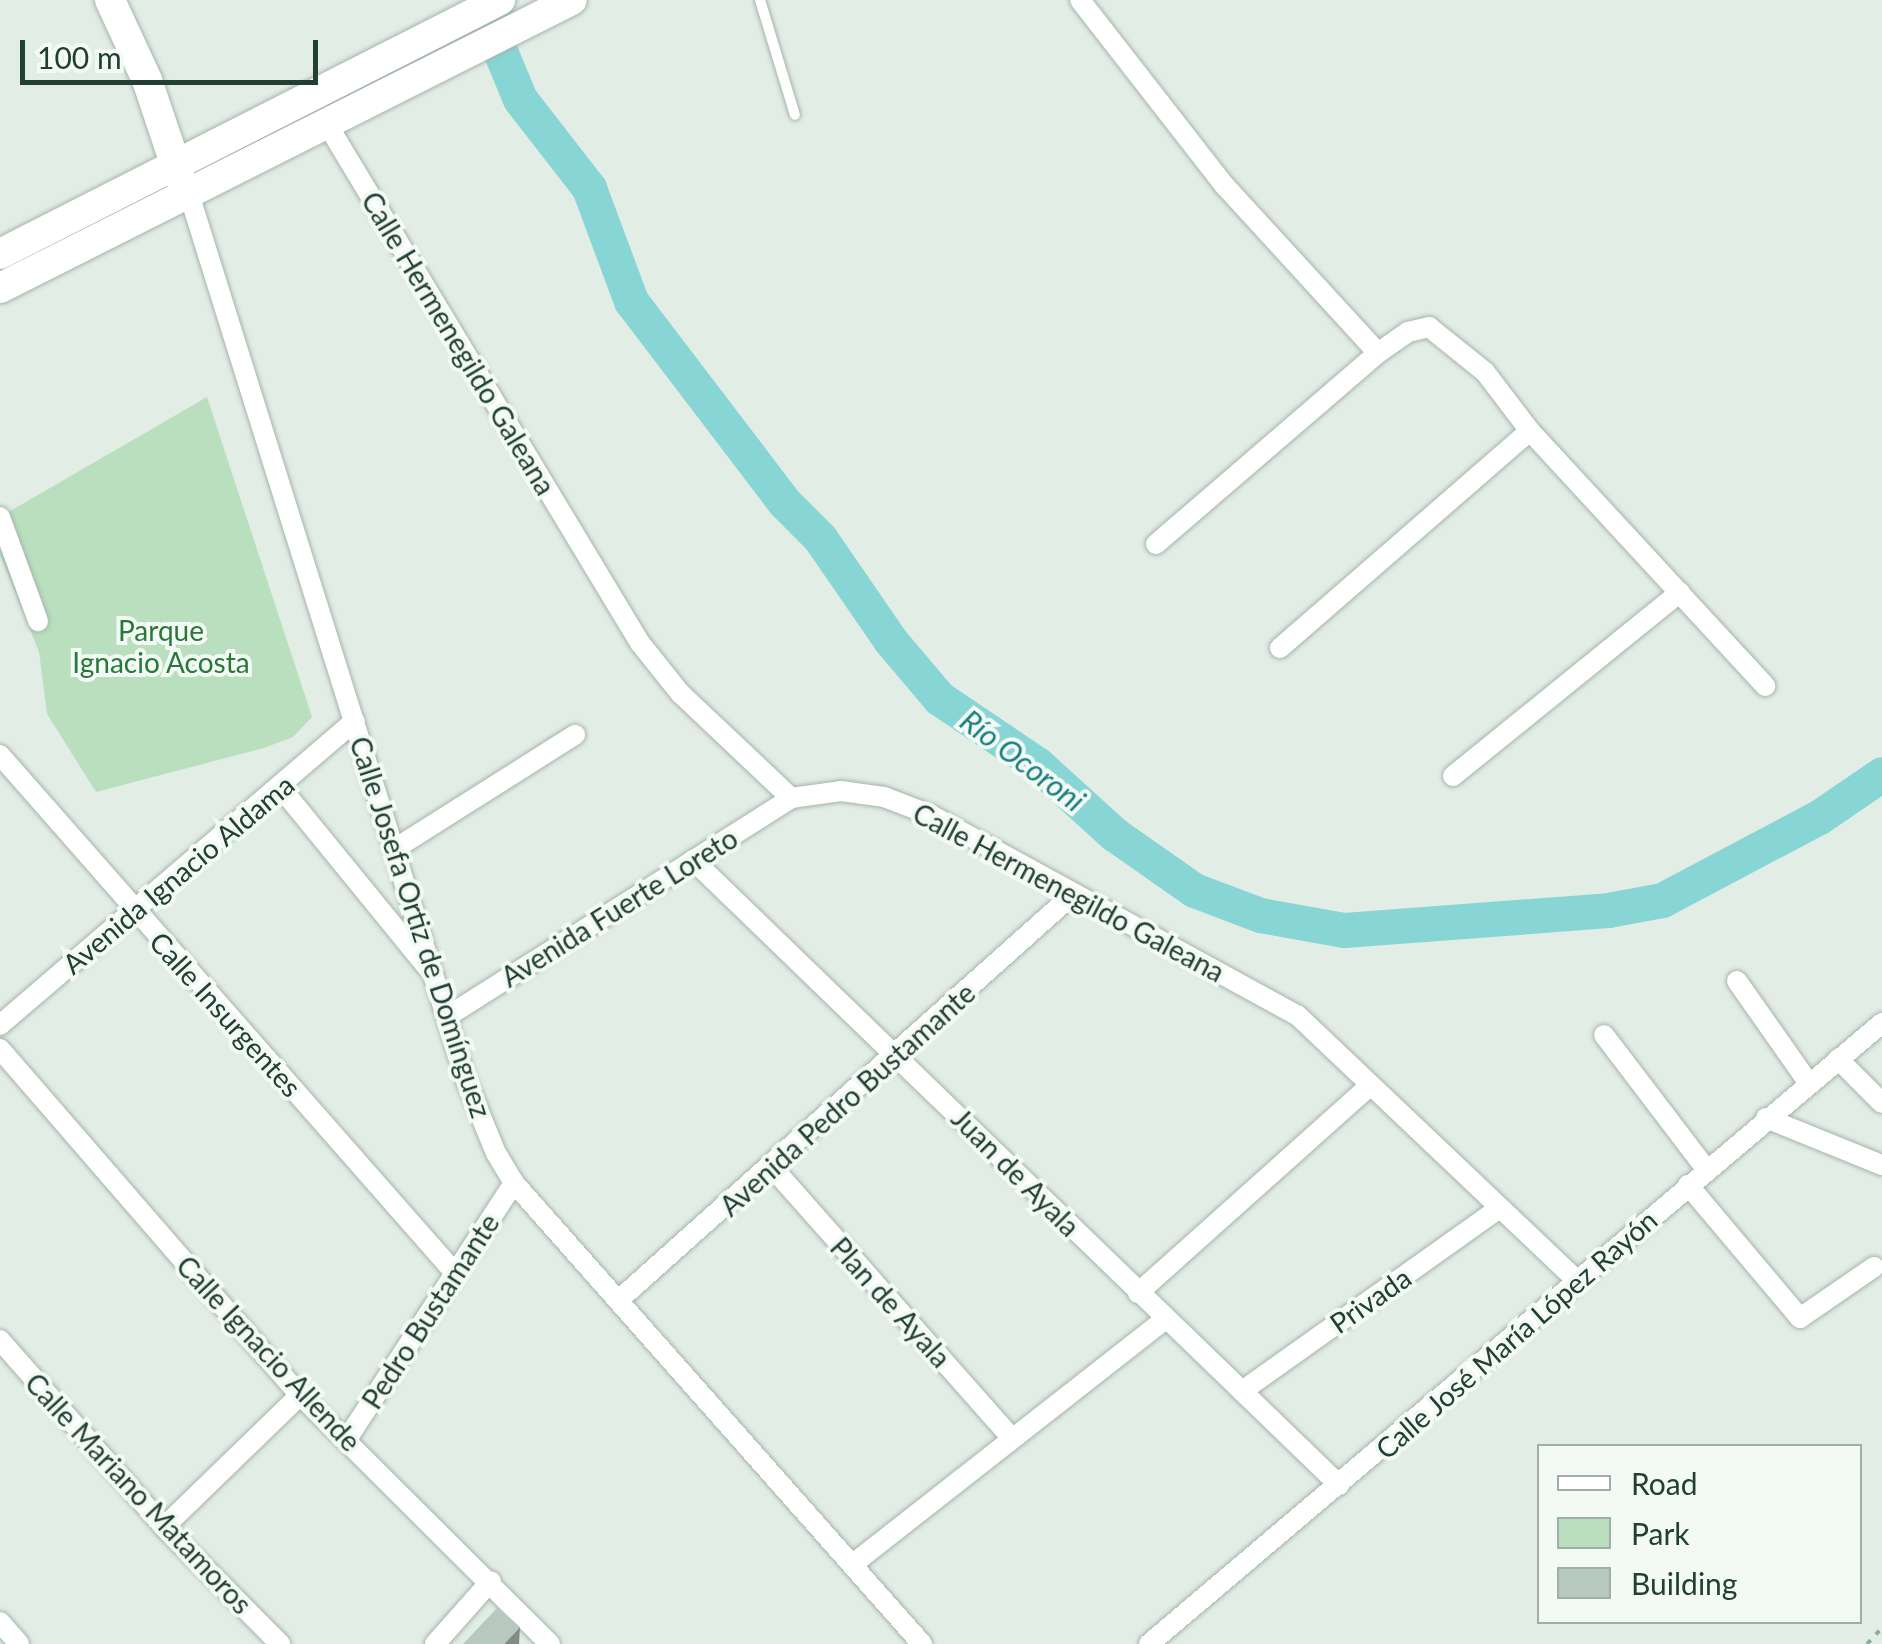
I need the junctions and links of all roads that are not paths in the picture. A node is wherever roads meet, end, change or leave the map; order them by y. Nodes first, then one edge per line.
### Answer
1 (110, 0) edge
2 (500, 0) edge
3 (572, 0) edge
4 (760, 0) edge
5 (1080, 0) edge
6 (795, 115) dead end
7 (327, 124) junction
8 (173, 163) junction
9 (189, 194) junction
10 (0, 254) edge
11 (0, 288) edge
12 (1378, 353) junction
13 (1530, 431) junction
14 (0, 517) edge
15 (1156, 544) dead end
16 (1680, 592) junction
17 (38, 621) dead end
18 (1280, 648) dead end
19 (1765, 686) dead end
20 (355, 721) junction
21 (575, 735) dead end
22 (0, 755) edge
23 (1453, 776) dead end
24 (281, 788) junction
25 (790, 798) junction
26 (396, 848) junction
27 (693, 860) junction
28 (1070, 896) junction
29 (136, 912) junction
30 (437, 978) junction
31 (1737, 981) dead end
32 (448, 1016) junction
33 (1882, 1023) edge
34 (0, 1025) edge
35 (1604, 1036) dead end
36 (0, 1049) edge
37 (899, 1056) junction
38 (1838, 1059) junction
39 (1808, 1082) junction
40 (1368, 1087) junction
41 (1882, 1104) edge
42 (1766, 1118) junction
43 (771, 1166) junction
44 (1882, 1166) edge
45 (1706, 1169) junction
46 (514, 1183) junction
47 (1688, 1186) junction
48 (1498, 1209) junction
49 (1874, 1267) dead end
50 (454, 1272) junction
51 (1577, 1282) junction
52 (1138, 1293) junction
53 (621, 1298) junction
54 (1165, 1319) junction
55 (0, 1340) edge
56 (1242, 1391) junction
57 (300, 1395) junction
58 (1011, 1437) junction
59 (347, 1439) junction
60 (1339, 1485) junction
61 (164, 1527) junction
62 (853, 1564) junction
63 (491, 1582) junction
64 (280, 1644) edge
65 (435, 1644) edge
66 (550, 1644) edge
67 (922, 1644) edge
68 (1149, 1644) edge

1 - 8 main road
2 - 8 main road
3 - 7 main road
4 - 6 lane
5 - 12 street
7 - 9 main road
7 - 25 street, Calle Hermenegildo Galeana
8 - 9 main road
8 - 10 main road
9 - 11 main road
9 - 20 street, Calle Josefa Ortiz de Domínguez
12 - 13 street
12 - 15 street
13 - 16 street
13 - 18 street
14 - 17 street
16 - 19 street
16 - 23 street
20 - 24 street, Avenida Ignacio Aldama
20 - 26 street, Calle Josefa Ortiz de Domínguez
21 - 26 street
22 - 29 street, Calle Insurgentes
24 - 29 street, Avenida Ignacio Aldama
24 - 30 street
25 - 27 street, Avenida Fuerte Loreto
25 - 28 street, Calle Hermenegildo Galeana
26 - 30 street, Calle Josefa Ortiz de Domínguez
27 - 32 street, Avenida Fuerte Loreto
27 - 37 street, Juan de Ayala
28 - 37 street, Avenida Pedro Bustamante
28 - 40 street, Calle Hermenegildo Galeana
29 - 34 street, Avenida Ignacio Aldama
29 - 50 street, Calle Insurgentes
30 - 32 street, Calle Josefa Ortiz de Domínguez
31 - 39 street
32 - 46 street, Calle Josefa Ortiz de Domínguez
33 - 38 street, Calle José María López Rayón
35 - 45 street
36 - 57 street, Calle Ignacio Allende
37 - 43 street, Avenida Pedro Bustamante
37 - 52 street, Juan de Ayala
38 - 39 street, Calle José María López Rayón
38 - 41 street
39 - 42 street, Calle José María López Rayón
40 - 48 street, Calle Hermenegildo Galeana
40 - 52 street
42 - 44 street
42 - 45 street, Calle José María López Rayón
43 - 53 street, Avenida Pedro Bustamante
43 - 58 street, Plan de Ayala
45 - 47 street, Calle José María López Rayón
46 - 50 street, Pedro Bustamante
46 - 53 street, Calle Josefa Ortiz de Domínguez
47 - 49 street
47 - 51 street, Calle José María López Rayón
48 - 51 street, Calle Hermenegildo Galeana
48 - 56 street, Privada
50 - 59 street, Pedro Bustamante
51 - 60 street, Calle José María López Rayón
52 - 54 street, Juan de Ayala
53 - 62 street, Calle Josefa Ortiz de Domínguez
54 - 56 street, Juan de Ayala
54 - 58 street
55 - 61 street, Calle Mariano Matamoros
56 - 60 street, Juan de Ayala
57 - 59 street, Calle Ignacio Allende
57 - 61 street
58 - 62 street
59 - 63 street, Calle Ignacio Allende
60 - 68 street, Calle José María López Rayón
61 - 64 street, Calle Mariano Matamoros
62 - 67 street, Calle Josefa Ortiz de Domínguez
63 - 65 street
63 - 66 street, Calle Ignacio Allende

